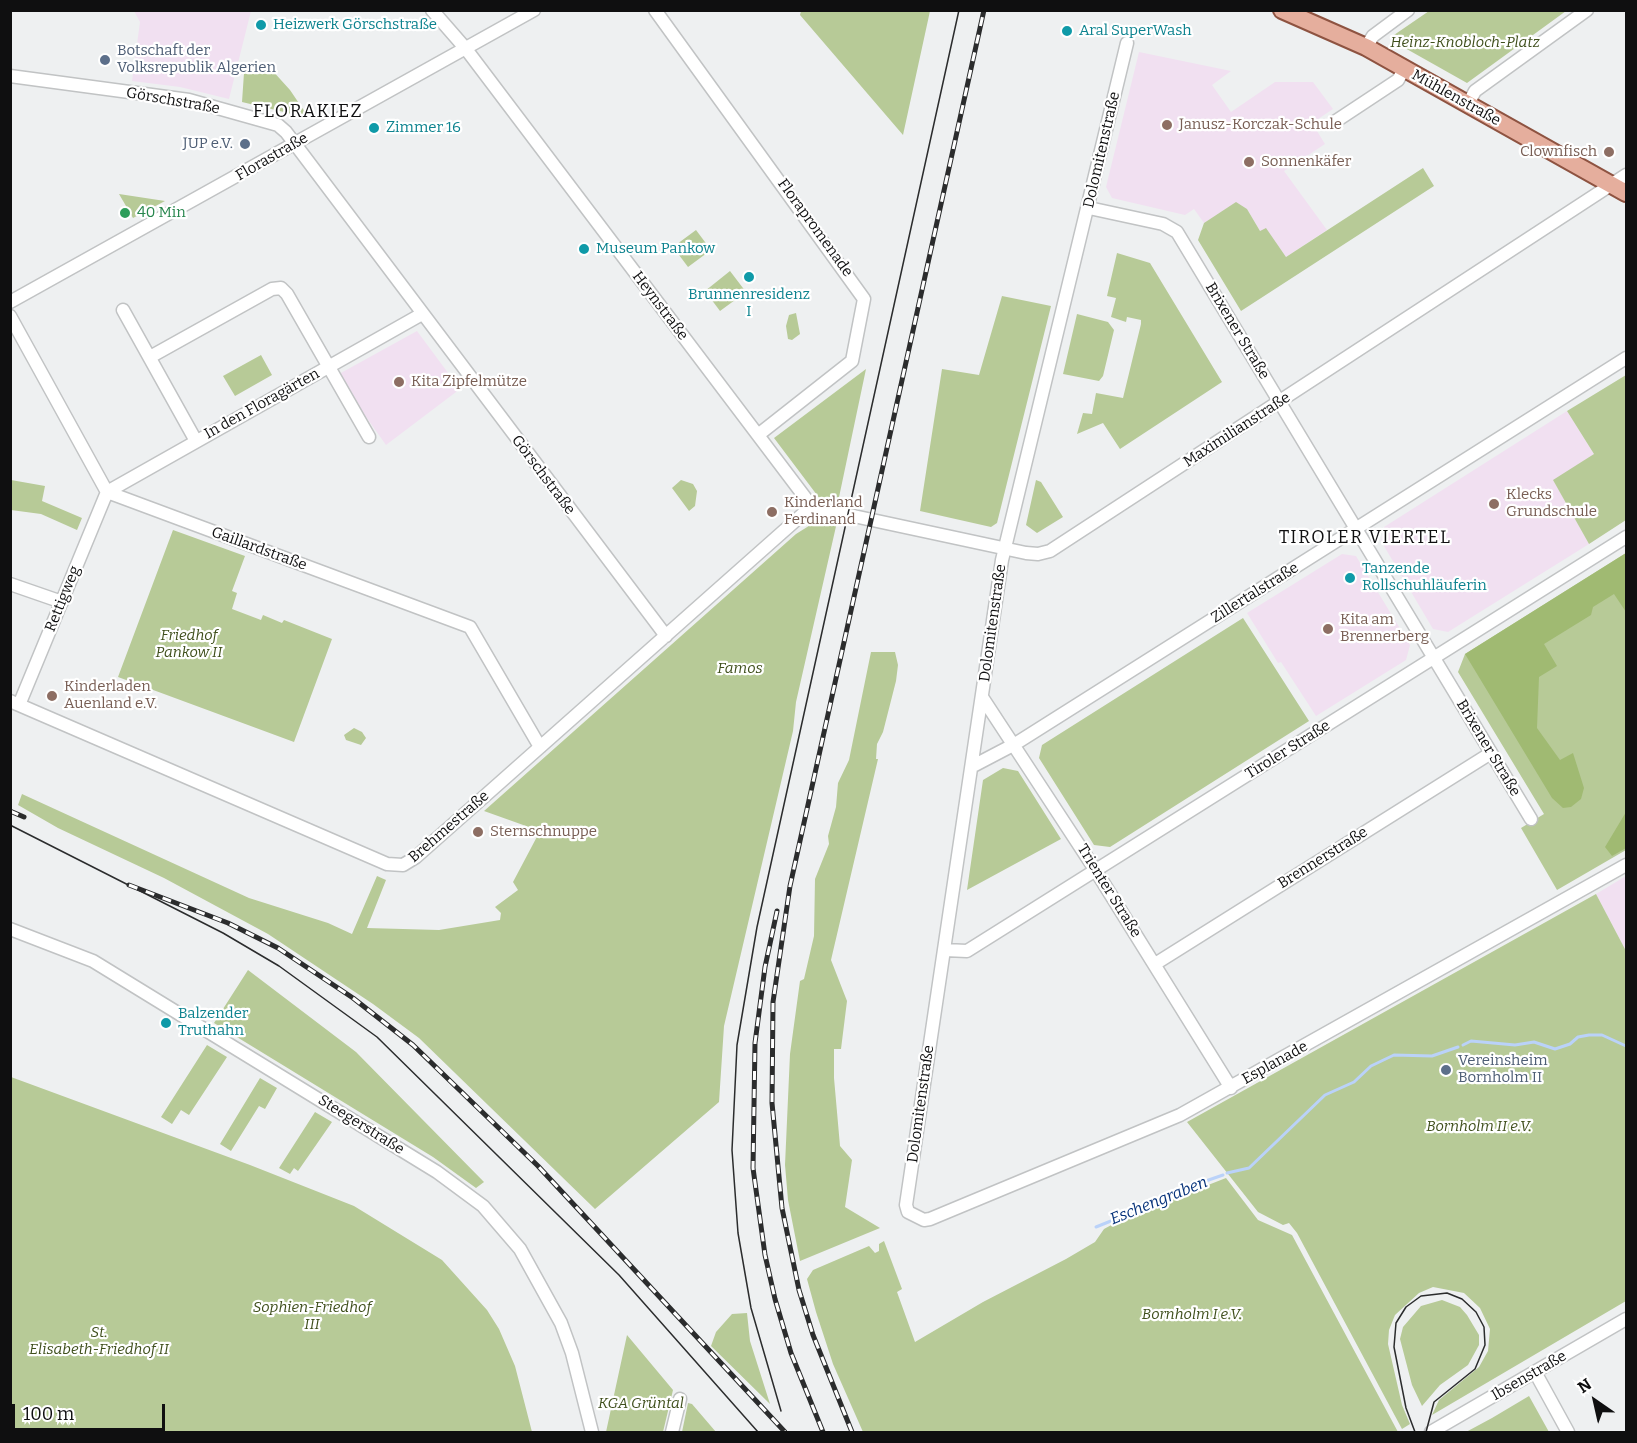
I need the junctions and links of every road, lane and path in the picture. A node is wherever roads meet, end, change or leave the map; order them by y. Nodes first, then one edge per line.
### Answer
1 (432, 10) edge
2 (534, 10) edge
3 (655, 10) edge
4 (1282, 10) edge
5 (1408, 10) edge
6 (1587, 10) edge
7 (1127, 43) dead end
8 (1366, 48) junction
9 (466, 49) junction
10 (1404, 69) junction
11 (10, 76) edge
12 (1468, 104) junction
13 (1336, 121) dead end
14 (295, 144) junction
15 (1622, 184) edge
16 (1089, 208) junction
17 (10, 302) edge
18 (123, 310) dead end
19 (422, 314) junction
20 (10, 316) edge
21 (150, 357) junction
22 (1626, 358) edge
23 (327, 367) junction
24 (1280, 401) junction
25 (758, 435) junction
26 (369, 437) dead end
27 (196, 441) junction
28 (106, 492) junction
29 (813, 505) junction
30 (1357, 530) junction
31 (1626, 537) edge
32 (1005, 549) junction
33 (10, 584) edge
34 (62, 602) junction
35 (666, 636) junction
36 (1434, 658) junction
37 (982, 697) junction
38 (15, 703) edge
39 (1015, 744) junction
40 (540, 747) junction
41 (1491, 753) junction
42 (973, 766) junction
43 (1531, 819) dead end
44 (1626, 865) edge
45 (1096, 871) junction
46 (10, 929) edge
47 (945, 950) junction
48 (1155, 964) junction
49 (1231, 1088) junction
50 (908, 1212) joint
51 (1626, 1319) edge
52 (1535, 1372) junction
53 (680, 1399) dead end
54 (592, 1432) edge
55 (672, 1432) edge
56 (1431, 1432) edge
57 (1568, 1432) edge

1 - 9 street, Heynstraße
2 - 9 street, Florastraße
3 - 25 street, Florapromenade
4 - 8 main road, Mühlenstraße
5 - 8 street
6 - 12 street
7 - 16 street, Dolomitenstraße
8 - 10 main road, Mühlenstraße
9 - 14 street, Florastraße
9 - 25 street, Heynstraße
10 - 12 main road, Mühlenstraße
10 - 13 street
11 - 14 street, Görschstraße
12 - 15 main road, Mühlenstraße
14 - 17 street, Florastraße
14 - 19 street, Görschstraße
15 - 24 street, Maximilianstraße
16 - 24 street, Brixener Straße
16 - 32 street, Dolomitenstraße
18 - 21 street, In den Floragärten
19 - 23 street, In den Floragärten
19 - 35 street, Görschstraße
20 - 28 street
21 - 23 street, In den Floragärten
21 - 27 street, In den Floragärten
22 - 30 street, Zillertalstraße
23 - 26 street, In den Floragärten
23 - 27 street, In den Floragärten
24 - 30 street, Brixener Straße
24 - 32 street, Maximilianstraße
25 - 29 street, Heynstraße
27 - 28 street, In den Floragärten
28 - 34 street, Rettigweg
28 - 40 street, Gaillardstraße
29 - 32 street, Maximilianstraße
29 - 35 street, Brehmestraße
30 - 36 street, Brixener Straße
30 - 39 street, Zillertalstraße
31 - 36 street, Tiroler Straße
32 - 37 street, Dolomitenstraße
33 - 34 street
34 - 38 street, Rettigweg
35 - 40 street, Brehmestraße
36 - 41 street, Brixener Straße
36 - 45 street, Tiroler Straße
37 - 39 street, Trienter Straße
37 - 42 street, Dolomitenstraße
38 - 40 street, Brehmestraße
39 - 42 street, Zillertalstraße
39 - 45 street, Trienter Straße
41 - 43 street, Brixener Straße
41 - 48 street, Brennerstraße
42 - 47 street, Dolomitenstraße
44 - 49 street, Esplanade
45 - 47 street, Tiroler Straße
45 - 48 street, Trienter Straße
46 - 54 street, Steegerstraße
47 - 50 street, Dolomitenstraße
48 - 49 street, Trienter Straße
49 - 50 street, Esplanade
51 - 52 street, Ibsenstraße
52 - 56 street, Ibsenstraße
52 - 57 street
53 - 55 street

